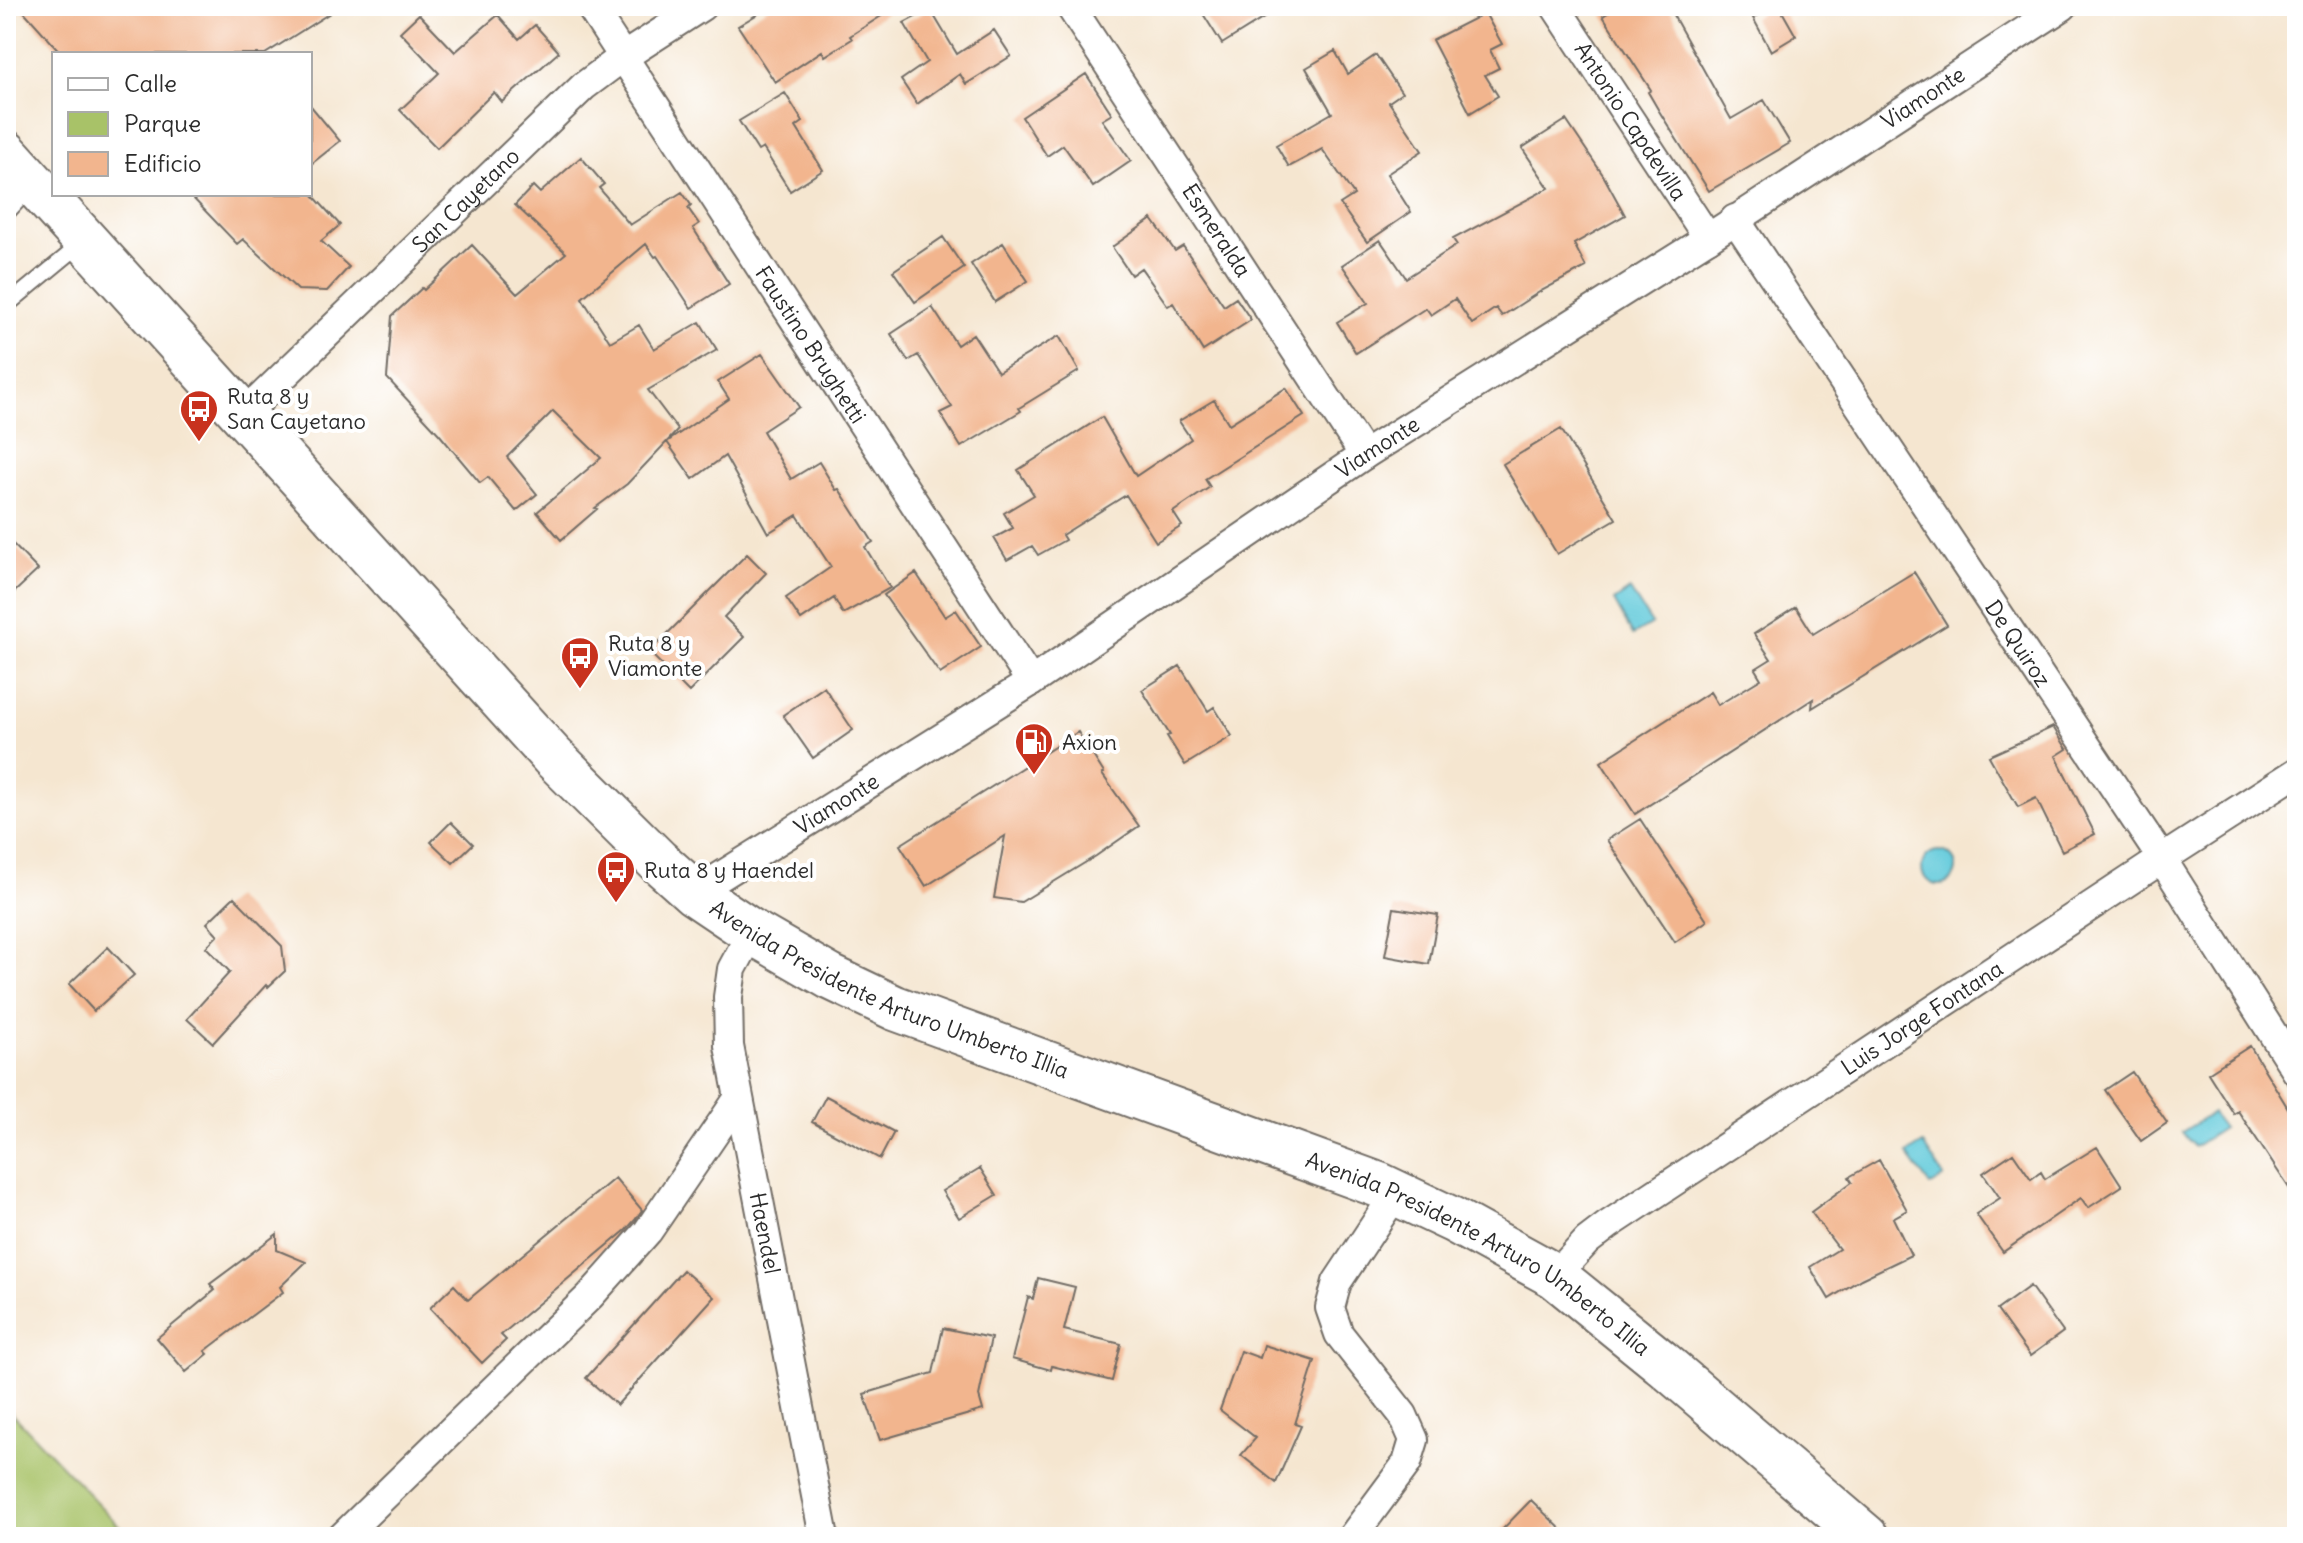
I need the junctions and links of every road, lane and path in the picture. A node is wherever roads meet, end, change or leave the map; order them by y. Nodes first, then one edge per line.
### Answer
1 (590, 6) edge
2 (702, 6) edge
3 (1070, 6) edge
4 (1555, 6) edge
5 (2063, 6) edge
6 (623, 57) junction
7 (15, 183) edge
8 (1735, 219) junction
9 (1708, 238) junction
10 (85, 241) junction
11 (6, 306) edge
12 (244, 414) junction
13 (1364, 455) junction
14 (1031, 682) junction
15 (2297, 772) edge
16 (2162, 859) junction
17 (694, 893) junction
18 (752, 932) junction
19 (2297, 1072) edge
20 (738, 1099) junction
21 (1396, 1193) junction
22 (1555, 1276) junction
23 (342, 1537) edge
24 (824, 1537) edge
25 (1352, 1537) edge
26 (1866, 1537) edge

1 - 6 street, Faustino Brughetti
2 - 6 street, San Cayetano
3 - 13 street, Esmeralda
4 - 9 street, Antonio Capdevilla
5 - 8 street, Viamonte
6 - 12 street, San Cayetano
6 - 14 street, Faustino Brughetti
7 - 10 main road, Avenida Presidente Arturo Umberto Illia
8 - 9 street, Viamonte
8 - 16 street, De Quiroz
9 - 13 street, Viamonte
10 - 11 lane
10 - 12 main road, Avenida Presidente Arturo Umberto Illia
12 - 17 main road, Avenida Presidente Arturo Umberto Illia
13 - 14 street, Viamonte
14 - 17 street, Viamonte
15 - 16 street, Luis Jorge Fontana
16 - 19 street, De Quiroz
16 - 22 street, Luis Jorge Fontana
17 - 18 main road, Avenida Presidente Arturo Umberto Illia
18 - 20 street, Haendel
18 - 21 main road, Avenida Presidente Arturo Umberto Illia
20 - 23 street
20 - 24 street, Haendel
21 - 22 main road, Avenida Presidente Arturo Umberto Illia
21 - 25 street
22 - 26 main road, Avenida Presidente Arturo Umberto Illia

